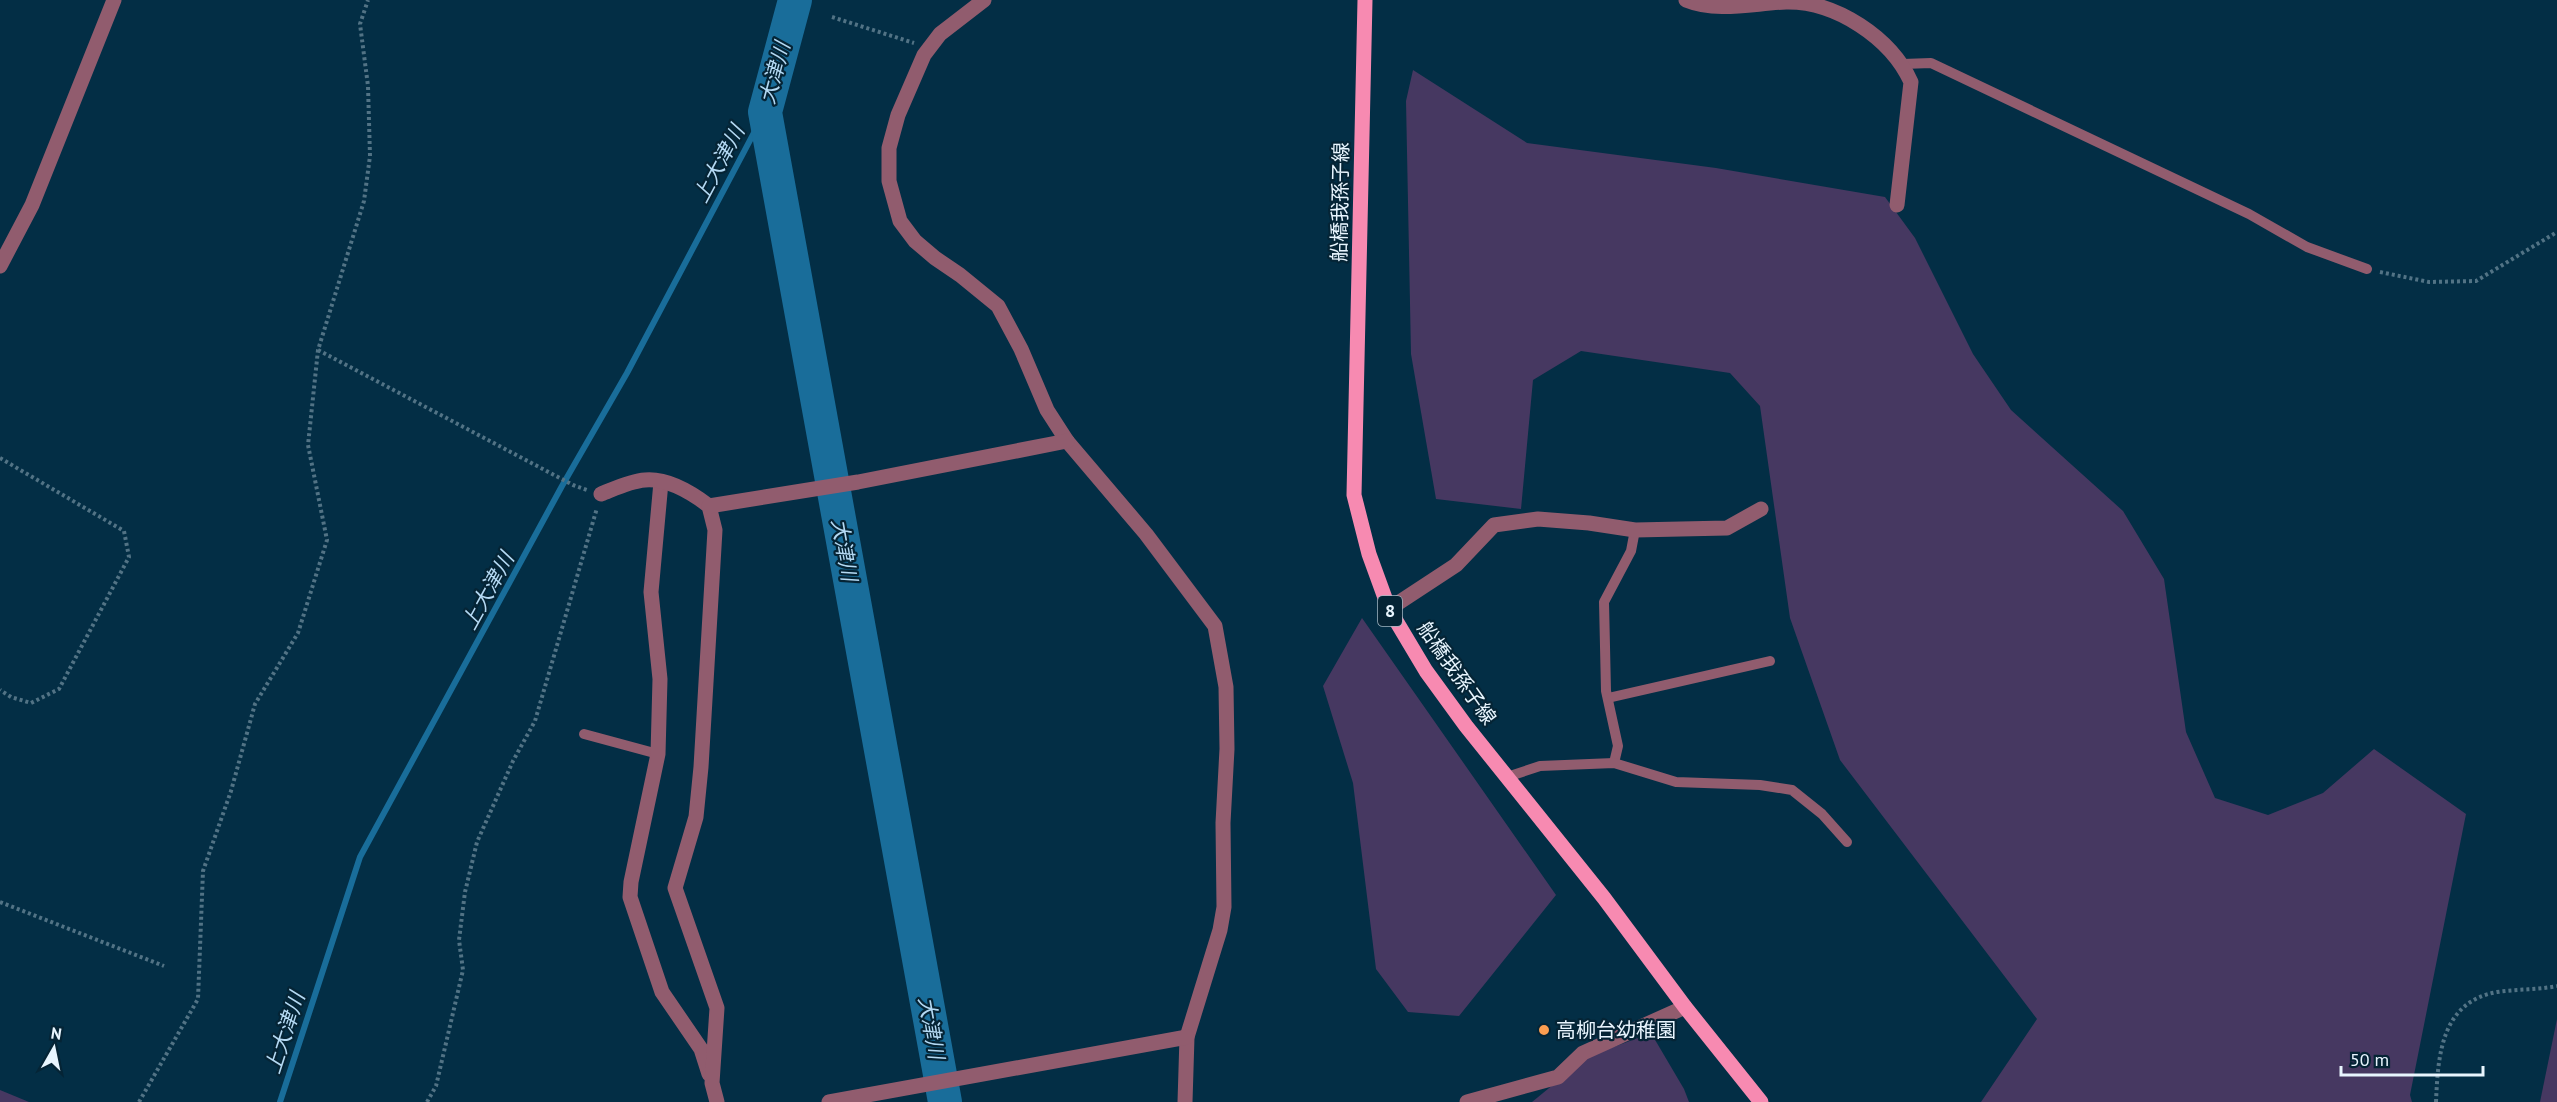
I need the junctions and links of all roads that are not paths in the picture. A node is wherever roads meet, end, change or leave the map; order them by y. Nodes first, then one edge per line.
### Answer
1 (114, 0) edge
2 (984, 0) edge
3 (1365, 0) edge
4 (1686, 0) edge
5 (1903, 64) junction
6 (1897, 205) dead end
7 (0, 266) edge
8 (2367, 270) road end
9 (1067, 441) junction
10 (661, 482) junction
11 (601, 494) road end
12 (710, 506) junction
13 (1761, 509) dead end
14 (1635, 530) junction
15 (1389, 609) junction
16 (1770, 661) dead end
17 (1608, 698) junction
18 (584, 734) dead end
19 (658, 754) junction
20 (1614, 763) junction
21 (1507, 777) junction
22 (1847, 842) dead end
23 (1686, 1007) junction
24 (1187, 1037) junction
25 (712, 1083) junction
26 (717, 1102) edge
27 (829, 1102) edge
28 (1185, 1102) edge
29 (1467, 1102) edge
30 (1761, 1102) edge

1 - 7 street
2 - 9 street
3 - 15 main road, 船橋我孫子線 / 8
4 - 5 street
5 - 6 street
5 - 8 lane
9 - 12 street
9 - 24 street
10 - 11 street
10 - 12 street
10 - 19 street
12 - 25 street
13 - 14 street
14 - 15 street
14 - 17 lane
15 - 21 main road, 船橋我孫子線 / 8
16 - 17 lane
17 - 20 lane
18 - 19 lane
19 - 25 street
20 - 21 lane
20 - 22 lane
21 - 23 main road, 船橋我孫子線 / 8
23 - 29 street
23 - 30 main road, 船橋我孫子線 / 8
24 - 27 street
24 - 28 street
25 - 26 street

